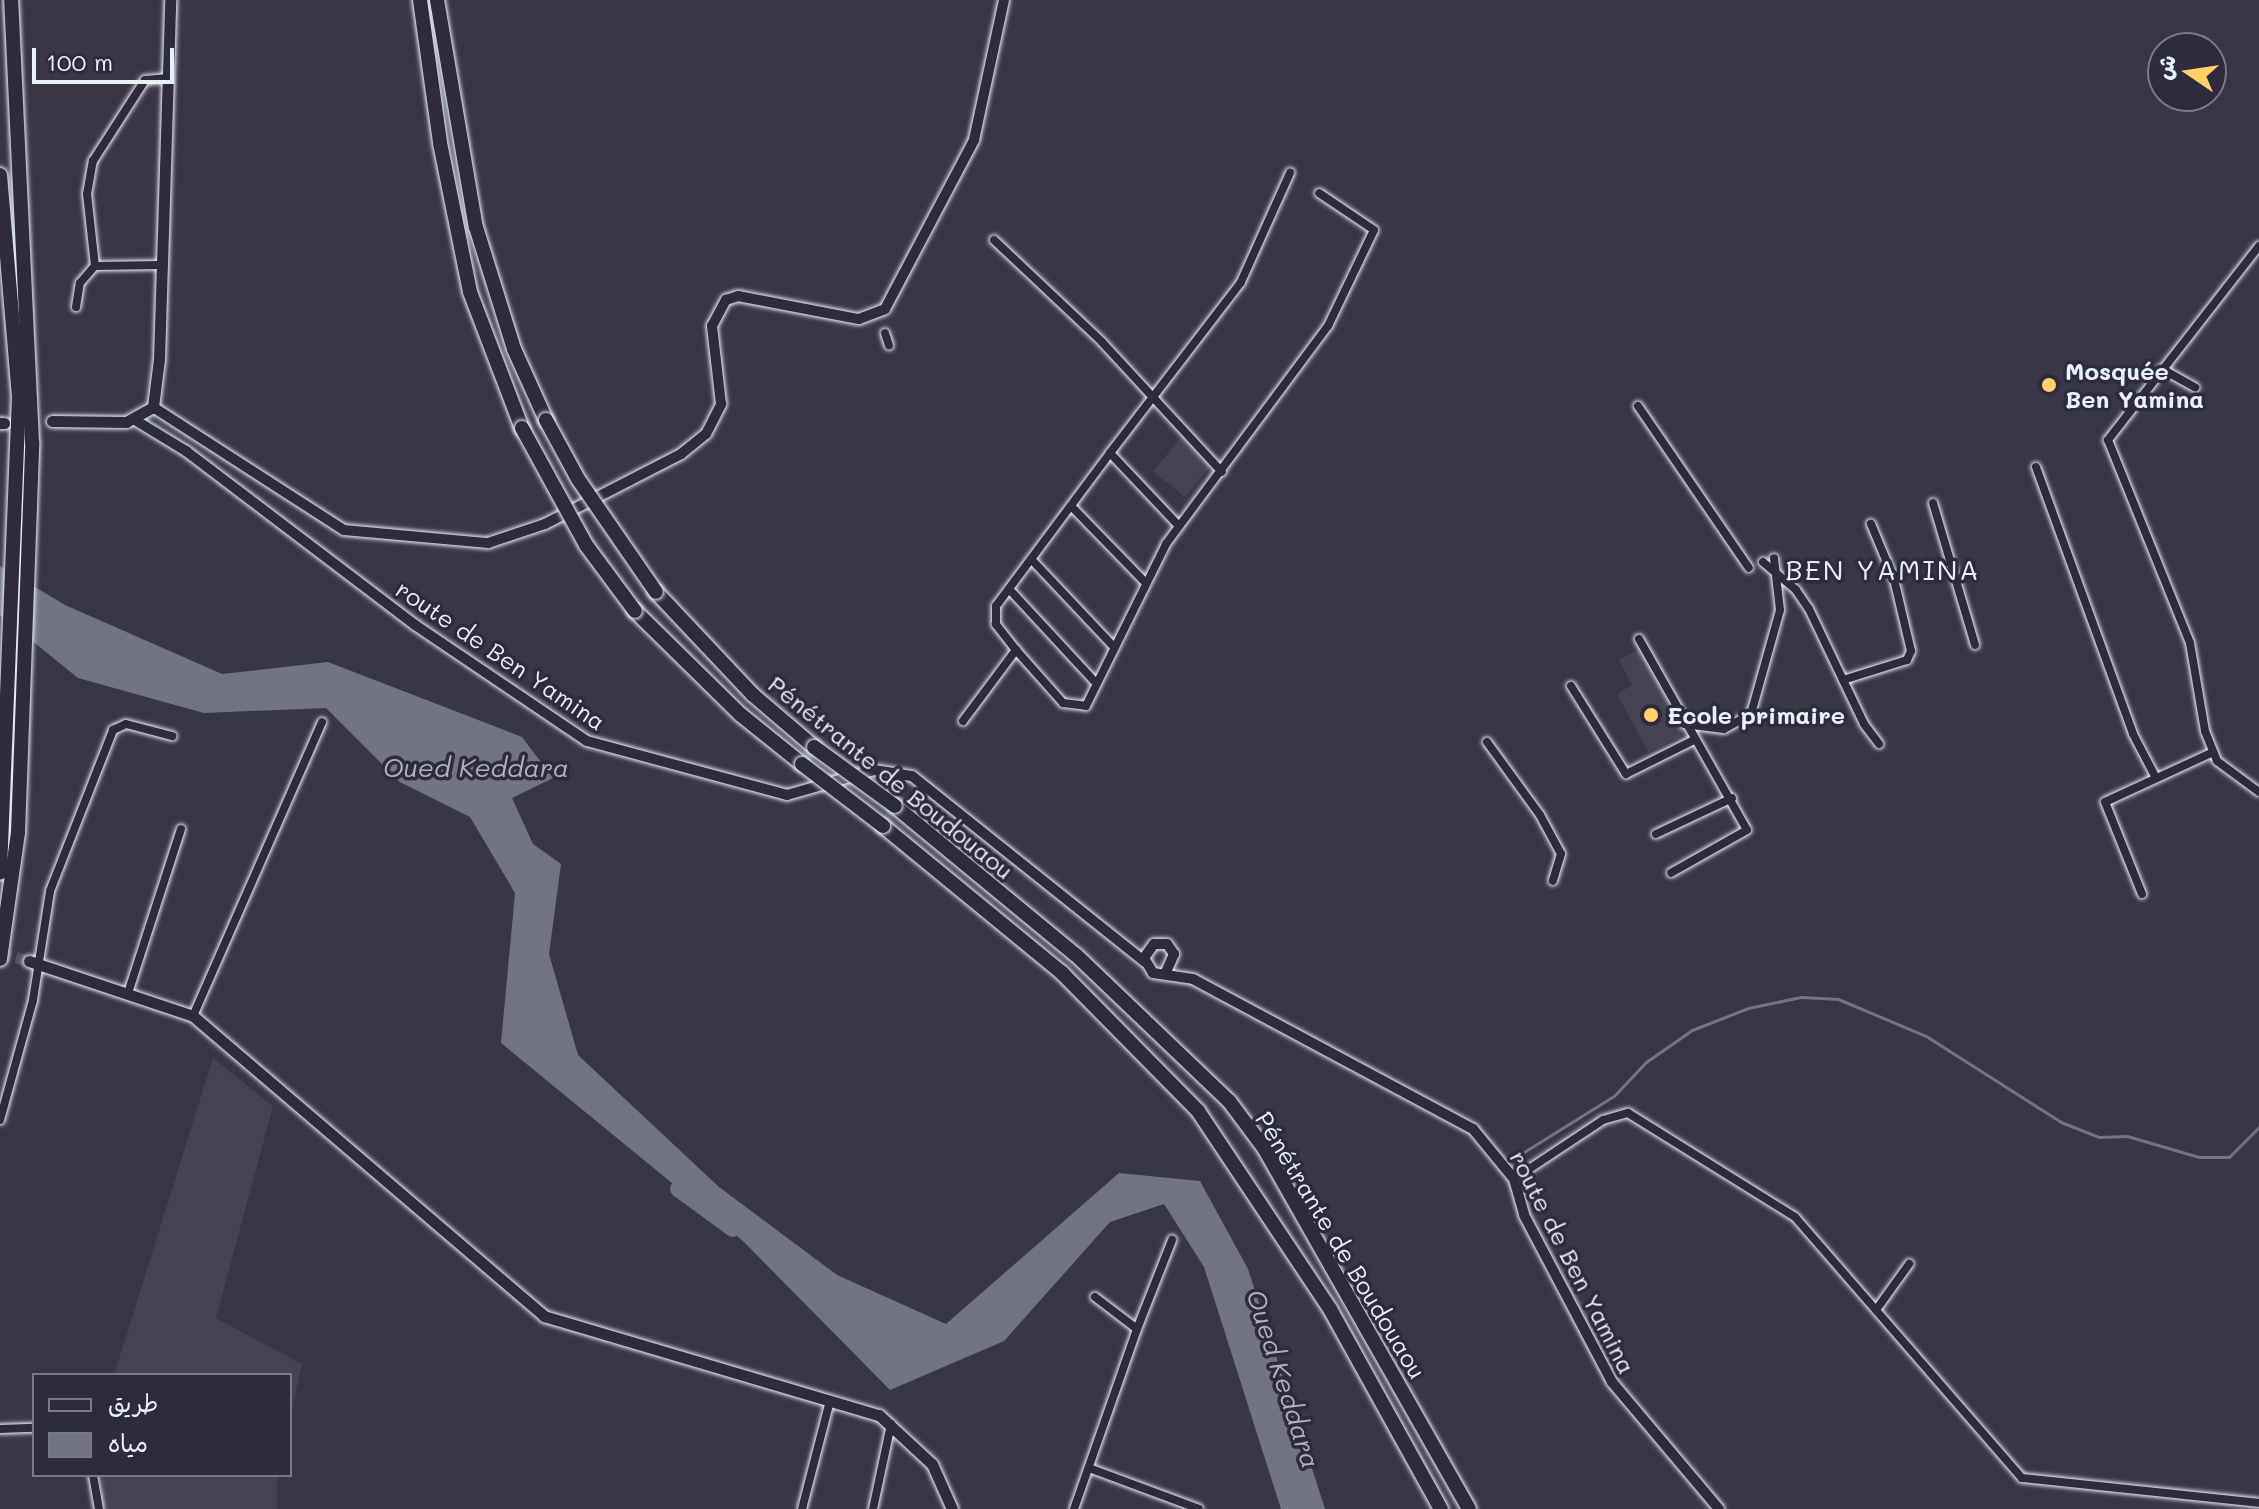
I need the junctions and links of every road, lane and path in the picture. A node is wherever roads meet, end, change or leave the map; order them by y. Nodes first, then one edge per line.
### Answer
1 (11, 0) edge
2 (170, 0) edge
3 (420, 0) edge
4 (437, 0) edge
5 (1004, 0) edge
6 (166, 78) junction
7 (1290, 173) dead end
8 (0, 175) edge
9 (1319, 193) dead end
10 (0, 221) edge
11 (994, 240) dead end
12 (2259, 246) edge
13 (7, 253) junction
14 (161, 265) junction
15 (95, 266) junction
16 (76, 307) dead end
17 (885, 333) dead end
18 (889, 345) dead end
19 (2162, 369) junction
20 (2195, 387) dead end
21 (1156, 399) junction
22 (1638, 406) dead end
23 (153, 407) junction
24 (135, 420) junction
25 (52, 421) dead end
26 (2, 423) edge
27 (0, 436) edge
28 (1110, 453) junction
29 (2036, 467) dead end
30 (1222, 472) junction
31 (1933, 503) dead end
32 (1071, 506) junction
33 (1871, 524) dead end
34 (1179, 526) junction
35 (21, 541) junction
36 (1774, 558) dead end
37 (1031, 559) junction
38 (1763, 562) dead end
39 (1749, 568) dead end
40 (1777, 575) junction
41 (1146, 583) junction
42 (1009, 589) junction
43 (1639, 639) dead end
44 (1975, 645) dead end
45 (1114, 647) junction
46 (19, 648) junction
47 (1016, 650) junction
48 (1843, 680) junction
49 (1096, 683) junction
50 (1571, 686) dead end
51 (963, 721) dead end
52 (322, 722) dead end
53 (1684, 724) junction
54 (172, 736) dead end
55 (1692, 741) junction
56 (1487, 742) dead end
57 (1879, 744) dead end
58 (2213, 752) junction
59 (2155, 776) junction
60 (2259, 792) edge
61 (1732, 798) junction
62 (181, 829) dead end
63 (1656, 834) dead end
64 (0, 873) edge
65 (1671, 873) dead end
66 (1553, 881) dead end
67 (2142, 894) dead end
68 (1119, 943) junction
69 (1150, 946) junction
70 (0, 959) edge
71 (1175, 959) junction
72 (35, 962) junction
73 (1145, 962) junction
74 (1166, 972) junction
75 (1193, 979) junction
76 (129, 990) junction
77 (193, 1016) junction
78 (0, 1120) edge
79 (1514, 1179) junction
80 (1172, 1240) dead end
81 (1909, 1264) dead end
82 (1095, 1297) dead end
83 (1876, 1310) junction
84 (1137, 1329) junction
85 (830, 1401) junction
86 (891, 1424) junction
87 (32, 1428) edge
88 (0, 1429) edge
89 (1089, 1468) junction
90 (93, 1477) edge
91 (2259, 1503) edge
92 (99, 1509) edge
93 (802, 1509) edge
94 (873, 1509) edge
95 (952, 1509) edge
96 (1074, 1509) edge
97 (1199, 1509) edge
98 (1441, 1509) edge
99 (1469, 1509) edge
100 (1719, 1509) edge

1 - 35 highway
2 - 6 main road
3 - 98 highway, Pénétrante de Boudouaou, bridge
4 - 99 highway, Pénétrante de Boudouaou, bridge
5 - 23 street
6 - 14 main road
6 - 15 street
7 - 21 street
8 - 13 highway
9 - 30 street
10 - 13 highway
11 - 21 street
12 - 19 street
13 - 35 highway
14 - 15 street
14 - 23 main road
15 - 16 street
17 - 18 street
19 - 20 street
19 - 58 street
21 - 28 street
21 - 30 street
22 - 39 street
23 - 24 main road
24 - 25 main road
24 - 68 street, route de Ben Yamina
26 - 27 street
28 - 32 street
28 - 34 street
29 - 59 street
30 - 34 street
31 - 44 street
32 - 37 street
32 - 41 street
33 - 48 street
34 - 41 street
35 - 46 highway
36 - 40 street
37 - 42 street
37 - 45 street
38 - 40 street
40 - 48 street
40 - 53 street
41 - 45 street
42 - 47 street
42 - 49 street
43 - 53 street
45 - 49 street
46 - 64 highway
46 - 70 highway
47 - 49 street
47 - 51 street
48 - 57 street
50 - 55 street
52 - 77 street
53 - 55 street
54 - 72 street
55 - 61 street
56 - 66 street
58 - 59 street
58 - 60 street
59 - 67 street
61 - 63 street
61 - 65 street
62 - 76 street
68 - 69 street
68 - 73 street, route de Ben Yamina
69 - 71 street
69 - 73 street
71 - 74 street
71 - 75 street, route de Ben Yamina
72 - 76 main road
72 - 78 street
73 - 74 street
74 - 75 street, route de Ben Yamina
75 - 79 street, route de Ben Yamina
76 - 77 main road
77 - 85 main road
79 - 83 street
79 - 100 street, route de Ben Yamina
80 - 84 street
81 - 83 street
82 - 84 street
83 - 91 street
84 - 89 street
85 - 86 main road
85 - 93 street
86 - 94 street
86 - 95 main road
87 - 88 street
89 - 96 street
89 - 97 street
90 - 92 street

